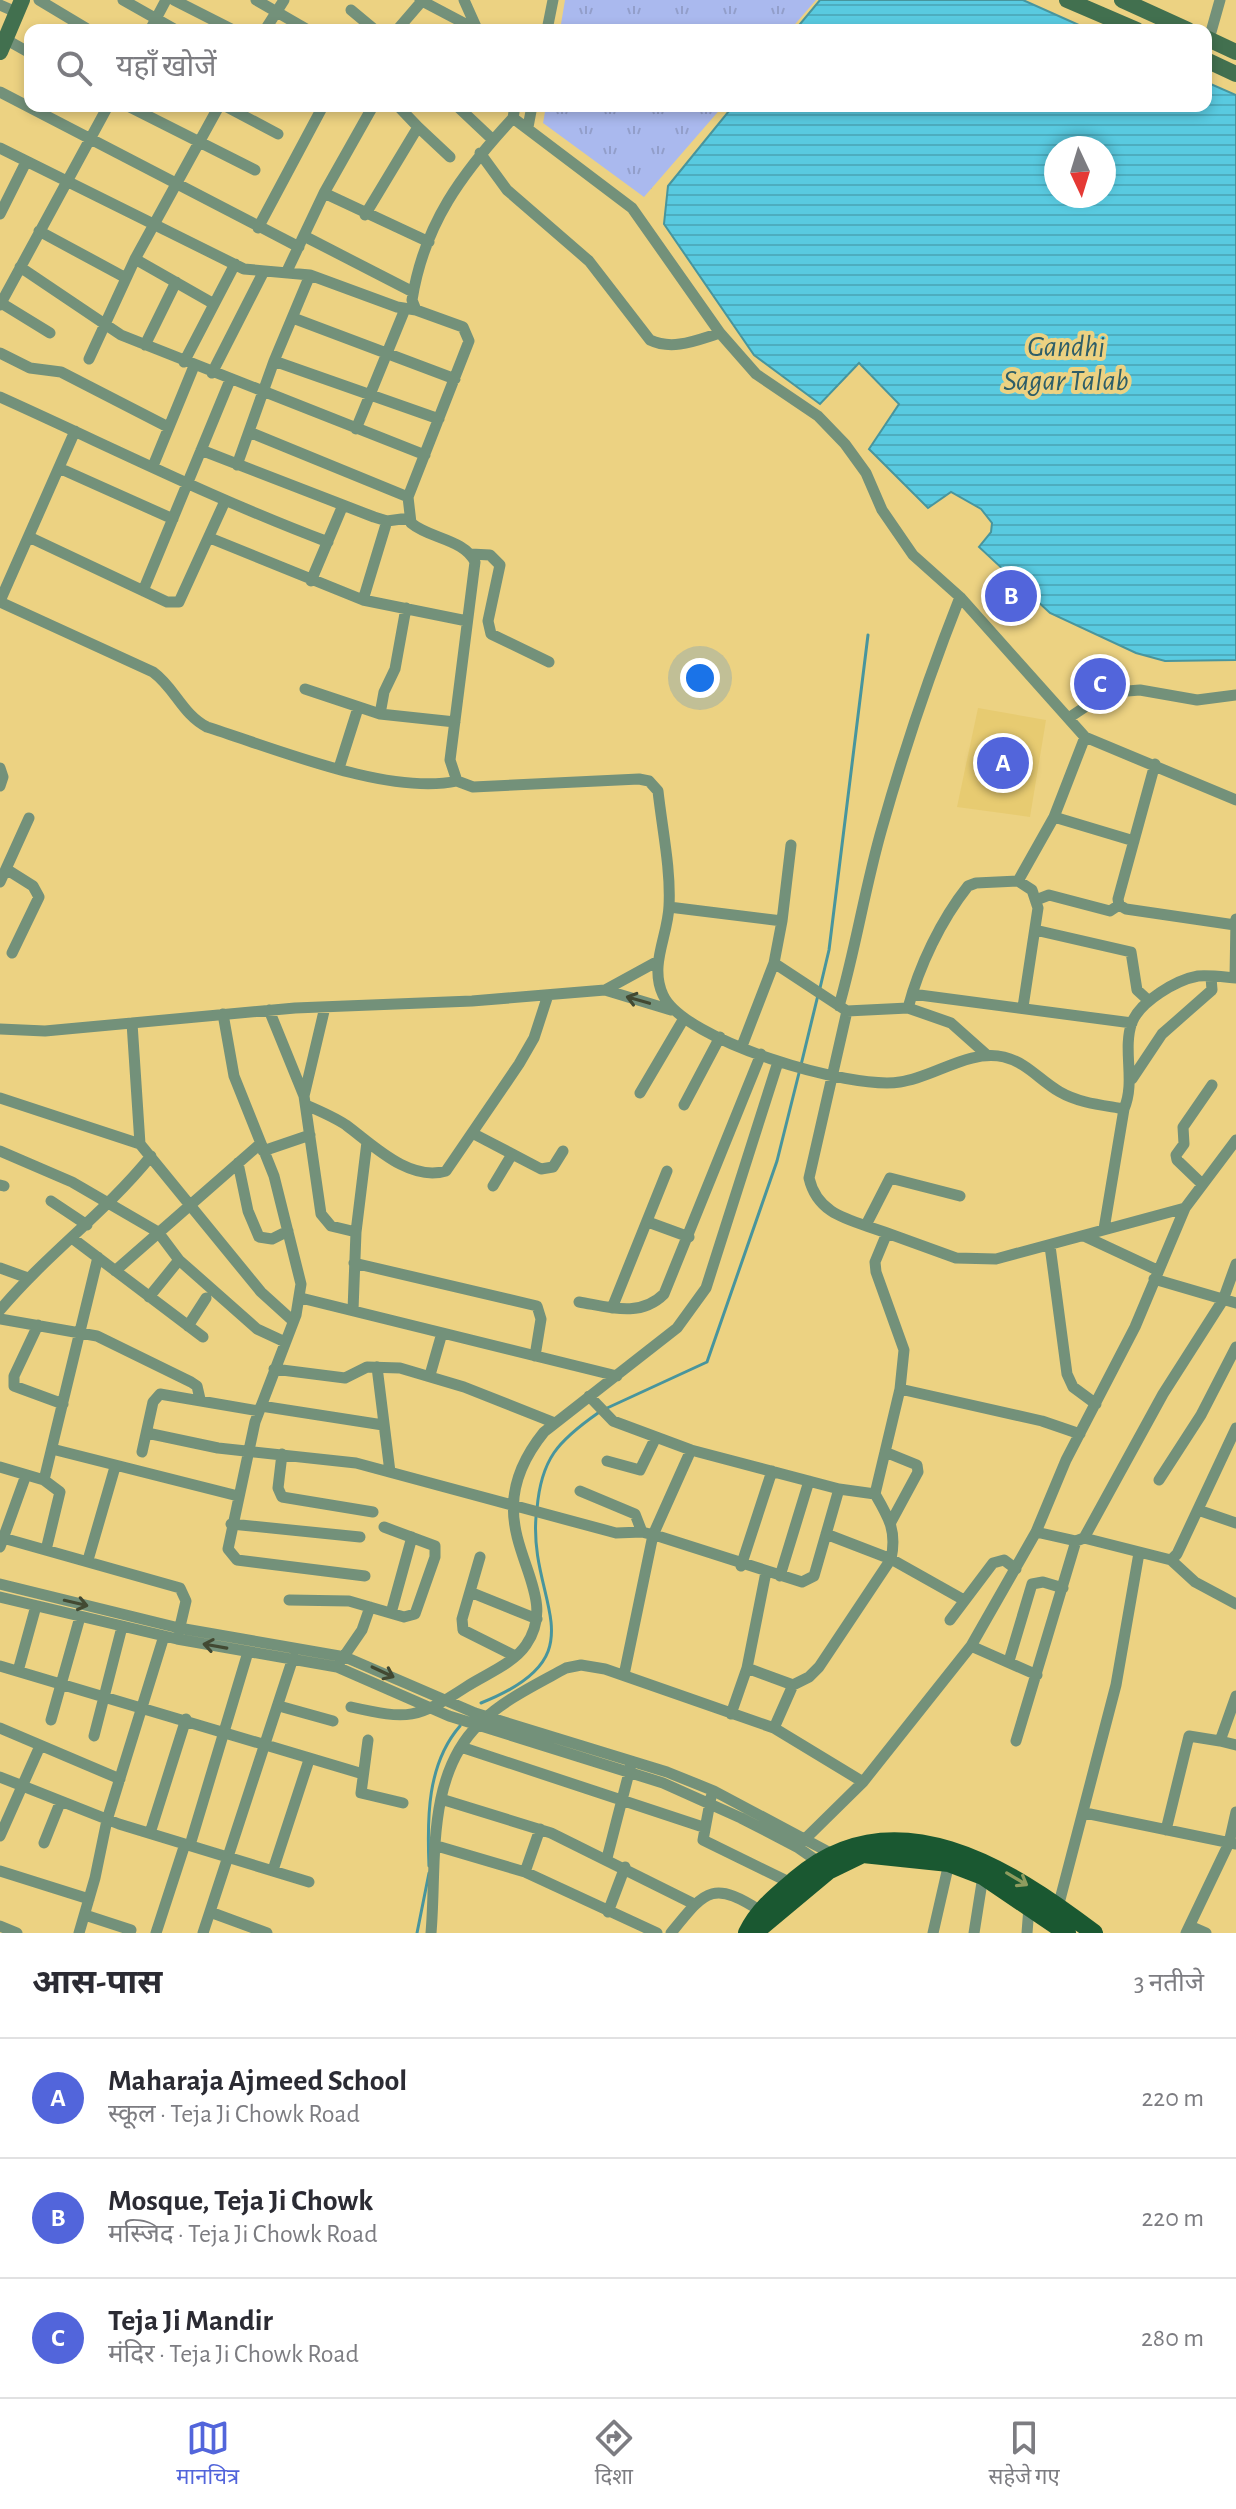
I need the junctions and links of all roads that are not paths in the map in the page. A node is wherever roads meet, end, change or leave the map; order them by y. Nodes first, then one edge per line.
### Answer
1 (39, 0) edge
2 (123, 0) edge
3 (166, 0) edge
4 (174, 0) edge
5 (256, 0) edge
6 (284, 0) edge
7 (421, 0) edge
8 (464, 0) edge
9 (553, 0) edge
10 (1067, 0) edge
11 (1122, 0) edge
12 (1220, 0) edge
13 (21, 3) edge
14 (0, 5) edge
15 (351, 10) dead end
16 (277, 11) junction
17 (156, 18) junction
18 (79, 24) edge
19 (153, 24) edge
20 (166, 24) edge
21 (221, 24) edge
22 (269, 24) edge
23 (298, 24) edge
24 (368, 24) edge
25 (402, 24) edge
26 (466, 24) edge
27 (474, 24) edge
28 (548, 24) edge
29 (1123, 24) edge
30 (1175, 24) edge
31 (1212, 24) edge
32 (1212, 41) edge
33 (3, 46) edge
34 (24, 51) edge
35 (1236, 52) edge
36 (1212, 63) edge
37 (1236, 74) edge
38 (0, 92) edge
39 (24, 105) edge
40 (36, 112) edge
41 (105, 112) edge
42 (140, 112) edge
43 (215, 112) edge
44 (236, 112) edge
45 (320, 112) edge
46 (370, 112) edge
47 (404, 112) edge
48 (463, 112) edge
49 (514, 112) edge
50 (531, 112) edge
51 (418, 127) junction
52 (528, 127) junction
53 (278, 134) dead end
54 (493, 140) junction
55 (89, 141) junction
56 (198, 141) junction
57 (0, 148) edge
58 (480, 153) junction
59 (450, 157) dead end
60 (26, 162) junction
61 (255, 170) dead end
62 (66, 181) junction
63 (175, 183) junction
64 (324, 193) junction
65 (0, 214) edge
66 (365, 215) junction
67 (154, 222) junction
68 (258, 228) junction
69 (39, 231) junction
70 (301, 242) junction
71 (429, 242) junction
72 (135, 259) junction
73 (235, 264) junction
74 (20, 267) junction
75 (264, 271) junction
76 (287, 271) junction
77 (310, 275) junction
78 (126, 278) junction
79 (176, 282) junction
80 (413, 292) junction
81 (0, 304) edge
82 (214, 304) junction
83 (411, 310) junction
84 (293, 318) junction
85 (104, 326) junction
86 (50, 333) dead end
87 (720, 333) junction
88 (145, 345) junction
89 (0, 353) edge
90 (387, 353) junction
91 (89, 359) dead end
92 (274, 361) junction
93 (189, 364) junction
94 (212, 373) junction
95 (455, 379) junction
96 (230, 380) junction
97 (262, 393) junction
98 (370, 395) junction
99 (0, 397) edge
100 (439, 419) junction
101 (168, 427) junction
102 (356, 429) junction
103 (75, 431) junction
104 (249, 432) junction
105 (201, 450) junction
106 (425, 455) junction
107 (237, 465) junction
108 (153, 466) junction
109 (59, 468) junction
110 (187, 485) junction
111 (408, 497) junction
112 (225, 501) junction
113 (343, 505) junction
114 (409, 518) junction
115 (173, 519) junction
116 (387, 521) junction
117 (29, 537) junction
118 (210, 538) junction
119 (328, 542) junction
120 (471, 554) junction
121 (311, 581) junction
122 (143, 591) junction
123 (960, 597) junction
124 (363, 600) junction
125 (0, 601) edge
126 (406, 608) junction
127 (467, 621) junction
128 (549, 662) dead end
129 (305, 689) dead end
130 (1236, 695) edge
131 (358, 708) junction
132 (380, 714) junction
133 (1070, 717) junction
134 (455, 722) junction
135 (1085, 737) junction
136 (1155, 764) junction
137 (0, 768) edge
138 (339, 768) junction
139 (457, 781) junction
140 (0, 786) edge
141 (1236, 800) edge
142 (1054, 817) junction
143 (29, 818) dead end
144 (1134, 841) junction
145 (791, 845) dead end
146 (6, 869) junction
147 (1018, 881) junction
148 (0, 882) edge
149 (1036, 900) junction
150 (1119, 905) junction
151 (669, 907) junction
152 (782, 921) junction
153 (1235, 921) edge
154 (1035, 930) junction
155 (12, 953) dead end
156 (658, 961) junction
157 (774, 963) junction
158 (1211, 977) junction
159 (1236, 978) edge
160 (605, 990) junction
161 (912, 994) junction
162 (548, 995) junction
163 (1149, 1001) junction
164 (325, 1007) junction
165 (1023, 1007) junction
166 (843, 1008) junction
167 (908, 1008) junction
168 (269, 1010) junction
169 (671, 1010) junction
170 (223, 1014) junction
171 (683, 1020) junction
172 (132, 1023) junction
173 (1132, 1023) junction
174 (0, 1029) edge
175 (720, 1037) junction
176 (742, 1046) junction
177 (761, 1054) junction
178 (987, 1055) junction
179 (781, 1063) junction
180 (830, 1076) junction
181 (1132, 1079) junction
182 (1212, 1085) dead end
183 (640, 1093) dead end
184 (0, 1098) edge
185 (305, 1101) junction
186 (684, 1105) dead end
187 (1124, 1109) junction
188 (474, 1134) junction
189 (310, 1135) junction
190 (1236, 1140) edge
191 (367, 1142) junction
192 (140, 1144) junction
193 (262, 1148) junction
194 (0, 1151) edge
195 (563, 1151) dead end
196 (151, 1156) junction
197 (511, 1156) junction
198 (238, 1163) junction
199 (667, 1171) dead end
200 (1202, 1184) junction
201 (493, 1186) dead end
202 (960, 1196) dead end
203 (51, 1201) dead end
204 (190, 1202) junction
205 (108, 1206) junction
206 (1185, 1208) junction
207 (648, 1222) junction
208 (87, 1225) junction
209 (866, 1225) junction
210 (1104, 1229) junction
211 (288, 1231) junction
212 (158, 1232) junction
213 (356, 1232) junction
214 (887, 1233) junction
215 (1084, 1236) junction
216 (689, 1237) junction
217 (72, 1238) junction
218 (1050, 1246) junction
219 (98, 1257) junction
220 (179, 1260) junction
221 (354, 1263) junction
222 (1236, 1264) edge
223 (0, 1268) edge
224 (115, 1271) junction
225 (1155, 1274) junction
226 (28, 1278) junction
227 (149, 1297) junction
228 (206, 1298) dead end
229 (301, 1298) junction
230 (1223, 1300) junction
231 (579, 1302) dead end
232 (1236, 1303) edge
233 (612, 1308) junction
234 (0, 1310) edge
235 (353, 1310) junction
236 (0, 1319) edge
237 (293, 1321) junction
238 (38, 1325) junction
239 (188, 1326) junction
240 (80, 1332) junction
241 (442, 1333) junction
242 (203, 1337) dead end
243 (285, 1342) junction
244 (1236, 1347) edge
245 (535, 1356) junction
246 (377, 1367) junction
247 (274, 1369) junction
248 (430, 1375) junction
249 (617, 1376) junction
250 (900, 1389) junction
251 (200, 1399) junction
252 (592, 1400) junction
253 (63, 1404) junction
254 (1096, 1404) junction
255 (260, 1408) junction
256 (555, 1423) junction
257 (383, 1425) junction
258 (1236, 1428) edge
259 (147, 1433) junction
260 (1080, 1434) junction
261 (656, 1437) junction
262 (52, 1449) junction
263 (691, 1450) junction
264 (249, 1451) junction
265 (142, 1452) dead end
266 (885, 1452) junction
267 (282, 1454) junction
268 (607, 1461) dead end
269 (0, 1467) edge
270 (115, 1467) junction
271 (772, 1471) junction
272 (390, 1472) junction
273 (26, 1475) junction
274 (44, 1480) junction
275 (1159, 1480) dead end
276 (809, 1481) junction
277 (839, 1489) junction
278 (580, 1491) dead end
279 (875, 1494) junction
280 (238, 1496) junction
281 (514, 1508) junction
282 (1198, 1510) junction
283 (373, 1512) dead end
284 (891, 1522) junction
285 (1236, 1523) edge
286 (231, 1524) junction
287 (384, 1527) dead end
288 (1036, 1532) junction
289 (647, 1534) junction
290 (826, 1534) junction
291 (360, 1537) dead end
292 (412, 1537) junction
293 (1080, 1540) junction
294 (2, 1543) edge
295 (46, 1550) junction
296 (1139, 1553) junction
297 (480, 1557) dead end
298 (891, 1559) junction
299 (88, 1560) junction
300 (1171, 1560) junction
301 (741, 1566) junction
302 (1016, 1569) junction
303 (766, 1572) junction
304 (365, 1576) dead end
305 (780, 1576) junction
306 (0, 1584) edge
307 (1063, 1588) junction
308 (470, 1592) junction
309 (0, 1597) edge
310 (289, 1600) dead end
311 (964, 1600) junction
312 (1236, 1604) edge
313 (36, 1606) junction
314 (370, 1607) junction
315 (391, 1613) junction
316 (80, 1617) junction
317 (537, 1619) junction
318 (950, 1620) dead end
319 (122, 1627) junction
320 (173, 1634) junction
321 (971, 1646) junction
322 (248, 1652) junction
323 (515, 1656) junction
324 (293, 1658) junction
325 (1009, 1661) junction
326 (341, 1662) junction
327 (0, 1666) edge
328 (747, 1668) junction
329 (18, 1671) junction
330 (624, 1675) junction
331 (1037, 1675) junction
332 (60, 1682) junction
333 (793, 1685) junction
334 (105, 1695) junction
335 (1236, 1696) edge
336 (143, 1706) junction
337 (279, 1706) junction
338 (351, 1707) dead end
339 (450, 1707) junction
340 (435, 1709) junction
341 (731, 1714) junction
342 (487, 1717) junction
343 (186, 1719) junction
344 (51, 1720) dead end
345 (474, 1720) junction
346 (333, 1721) dead end
347 (0, 1728) edge
348 (774, 1728) junction
349 (226, 1732) junction
350 (94, 1736) dead end
351 (368, 1740) dead end
352 (1016, 1741) dead end
353 (1220, 1741) junction
354 (1236, 1745) edge
355 (40, 1746) junction
356 (266, 1746) junction
357 (461, 1747) junction
358 (309, 1760) junction
359 (631, 1766) junction
360 (363, 1774) junction
361 (0, 1777) edge
362 (120, 1779) junction
363 (863, 1782) junction
364 (21, 1786) junction
365 (711, 1796) junction
366 (623, 1798) junction
367 (441, 1799) junction
368 (60, 1803) junction
369 (403, 1803) dead end
370 (1236, 1812) edge
371 (1085, 1813) junction
372 (107, 1820) junction
373 (703, 1827) junction
374 (1, 1829) edge
375 (540, 1829) junction
376 (1166, 1830) junction
377 (150, 1833) junction
378 (44, 1843) dead end
379 (802, 1843) junction
380 (188, 1844) junction
381 (1232, 1844) edge
382 (437, 1846) junction
383 (230, 1858) junction
384 (607, 1858) junction
385 (831, 1861) junction
386 (949, 1863) junction
387 (625, 1867) junction
388 (273, 1870) junction
389 (0, 1871) edge
390 (525, 1872) junction
391 (983, 1876) junction
392 (309, 1882) dead end
393 (791, 1883) junction
394 (89, 1899) junction
395 (694, 1904) junction
396 (1029, 1907) junction
397 (210, 1912) junction
398 (608, 1912) junction
399 (85, 1915) junction
400 (1060, 1921) edge
401 (760, 1925) edge
402 (0, 1926) edge
403 (131, 1930) dead end
404 (1188, 1930) edge
405 (17, 1933) edge
406 (79, 1933) edge
407 (156, 1933) edge
408 (203, 1933) edge
409 (267, 1933) edge
410 (431, 1933) edge
411 (657, 1933) edge
412 (671, 1933) edge
413 (933, 1933) edge
414 (974, 1933) edge
415 (1027, 1933) edge
416 (1094, 1933) edge
417 (1206, 1933) edge

1 - 18 street
2 - 17 street
3 - 17 street
4 - 21 street
5 - 16 street
6 - 16 street
7 - 25 street
7 - 26 street
8 - 27 street
9 - 28 street
10 - 29 main road
11 - 30 main road
12 - 31 street
13 - 14 street
13 - 33 main road
15 - 24 street
16 - 22 street
16 - 23 street
17 - 19 street
17 - 20 street
32 - 35 main road
33 - 34 street
36 - 37 main road
38 - 39 street
40 - 55 street
41 - 55 street
42 - 56 street
43 - 56 street
44 - 53 street
45 - 68 street
46 - 64 street
47 - 51 street
48 - 54 street
49 - 52 street
49 - 54 street
50 - 52 street
51 - 59 street
51 - 66 street
52 - 87 street
54 - 58 street
55 - 62 street
55 - 63 street
56 - 61 street
56 - 63 street
57 - 60 street
58 - 71 street
58 - 87 street
60 - 62 street
60 - 65 street
62 - 67 street
62 - 69 street
63 - 67 street
63 - 68 street
64 - 66 street
64 - 70 street
66 - 71 street
67 - 72 street
67 - 73 street
68 - 70 street
69 - 74 street
69 - 78 street
70 - 76 street
70 - 80 street
71 - 80 street
72 - 78 street
72 - 79 street
73 - 75 street
73 - 82 street
74 - 81 street
74 - 85 street
75 - 76 street
75 - 94 street
76 - 77 street
77 - 83 street
77 - 84 street
78 - 85 street
79 - 82 street
79 - 88 street
80 - 83 street
81 - 86 street
82 - 93 street
83 - 90 street
83 - 95 street
84 - 90 street
84 - 92 street
85 - 88 street
85 - 91 street
87 - 123 street
88 - 93 street
89 - 101 street
90 - 95 street
90 - 98 street
92 - 97 street
92 - 98 street
93 - 94 street
93 - 101 street
94 - 96 street
95 - 100 street
96 - 97 street
96 - 105 street
97 - 102 street
97 - 104 street
98 - 100 street
98 - 102 street
99 - 103 street
100 - 106 street
101 - 108 street
102 - 106 street
103 - 108 street
103 - 109 street
104 - 107 street
104 - 111 street
105 - 107 street
105 - 110 street
106 - 111 street
107 - 113 street
108 - 110 street
109 - 115 street
109 - 117 street
110 - 112 street
110 - 115 street
111 - 114 street
112 - 118 street
112 - 119 street
113 - 116 street
113 - 119 street
114 - 116 street
114 - 120 street
115 - 122 street
116 - 124 street
117 - 122 street
117 - 125 street
118 - 121 street
118 - 122 street
119 - 121 street
120 - 127 street
120 - 128 street
121 - 124 street
123 - 133 street
123 - 166 street
124 - 126 street
125 - 138 street
126 - 127 street
126 - 132 street
127 - 134 street
129 - 131 street
130 - 133 street
131 - 132 street
131 - 138 street
132 - 134 street
133 - 135 street
134 - 139 street
135 - 136 street
135 - 142 street
136 - 141 street
136 - 144 street
137 - 140 street
138 - 139 street
139 - 151 street
142 - 144 street
142 - 147 street
143 - 146 street
144 - 150 street
145 - 152 street
146 - 148 street
146 - 155 street
147 - 149 street
147 - 161 street
149 - 150 street
149 - 154 street
150 - 153 street
151 - 152 street
151 - 156 street
152 - 157 street
153 - 159 street
154 - 163 street
154 - 165 street
156 - 160 street
156 - 169 street
157 - 166 street
157 - 176 street
158 - 159 street
158 - 163 street
158 - 181 street
160 - 162 street
169 -> 160 street
161 - 165 street
161 - 167 street
162 - 164 street
162 - 188 street
163 - 173 street
164 - 168 street
164 - 185 street
165 - 173 street
166 - 167 street
166 - 180 street
167 - 178 street
168 - 170 street
168 - 185 street
169 - 171 street
170 - 172 street
170 - 193 street
171 - 175 street
171 - 183 street
172 - 174 street
172 - 192 street
173 - 181 street
175 - 176 street
175 - 186 street
176 - 177 street
177 - 179 street
177 - 216 street
178 - 180 street
178 - 187 street
179 - 180 street
179 - 249 street
180 - 209 street
181 - 187 street
182 - 200 street
184 - 192 street
185 - 189 street
185 - 191 street
187 - 210 street
188 - 191 street
188 - 197 street
189 - 193 street
189 - 213 street
190 - 200 street
191 - 213 street
192 - 196 street
193 - 198 street
193 - 211 street
194 - 205 street
195 - 197 street
196 - 204 street
196 - 205 street
197 - 201 street
198 - 204 street
198 - 211 street
199 - 207 street
200 - 206 street
202 - 209 street
203 - 208 street
204 - 212 street
204 - 237 street
205 - 208 street
205 - 212 street
206 - 210 street
206 - 225 street
207 - 216 street
207 - 233 street
208 - 217 street
209 - 214 street
210 - 215 street
211 - 229 street
212 - 220 street
212 - 224 street
213 - 221 street
214 - 218 street
214 - 250 street
215 - 218 street
215 - 225 street
216 - 233 street
217 - 219 street
217 - 226 street
218 - 254 street
219 - 224 street
219 - 240 street
220 - 227 street
220 - 243 street
221 - 235 street
221 - 245 street
222 - 230 street
223 - 226 street
224 - 227 street
225 - 230 street
225 - 254 street
226 - 234 street
227 - 239 street
228 - 239 street
229 - 235 street
229 - 237 street
230 - 232 street
230 - 293 street
231 - 233 street
235 - 241 street
236 - 238 street
237 - 243 street
238 - 240 street
238 - 253 street
239 - 242 street
240 - 251 street
240 - 253 street
241 - 245 street
241 - 248 street
243 - 247 street
244 - 275 street
245 - 249 street
246 - 247 street
246 - 248 street
246 - 257 street
247 - 255 street
248 - 256 street
249 - 252 street
250 - 260 street
250 - 266 street
251 - 255 street
251 - 259 street
252 - 256 street
252 - 261 street
253 - 262 street
254 - 260 street
255 - 257 street
255 - 264 street
256 - 281 street
257 - 272 street
258 - 282 street
259 - 264 street
259 - 265 street
260 - 288 street
261 - 263 street
261 - 268 street
262 - 270 street
262 - 274 street
263 - 271 street
263 - 289 street
264 - 267 street
264 - 280 street
266 - 279 street
266 - 284 street
267 - 272 street
267 - 283 street
269 - 273 street
270 - 280 street
270 - 299 street
271 - 276 street
271 - 301 street
272 - 281 street
273 - 274 street
273 - 294 street
274 - 295 street
276 - 277 street
276 - 305 street
277 - 279 street
277 - 290 street
278 - 289 street
279 - 284 street
280 - 286 street
281 - 289 street
281 - 317 street
282 - 285 street
282 - 300 street
284 - 298 street
286 - 291 street
286 - 304 street
287 - 292 street
288 - 293 street
288 - 302 street
289 - 301 street
289 - 330 street
290 - 298 street
290 - 305 street
292 - 315 street
292 - 315 street
293 - 296 street
293 - 307 street
294 - 295 street
295 - 299 street
296 - 300 street
296 - 371 street
297 - 308 street
298 - 311 street
298 - 333 street
299 - 320 street
300 - 312 street
301 - 303 street
302 - 311 street
302 - 321 street
303 - 305 street
303 - 328 street
306 -> 320 street
307 - 325 street
307 - 331 street
308 - 317 street
308 - 323 street
309 - 313 street
310 - 314 street
311 - 318 street
313 - 316 street
313 - 329 street
314 - 315 street
314 - 326 street
316 - 319 street
316 - 332 street
317 - 323 street
319 - 320 street
319 - 334 street
322 -> 320 street
320 - 326 street
320 - 336 street
321 - 325 street
321 - 363 street
322 - 324 street
322 - 349 street
323 - 339 street
324 - 326 street
324 - 337 street
325 - 331 street
326 -> 339 street
326 - 340 street
327 - 329 street
328 - 333 street
328 - 341 street
329 - 332 street
330 - 341 street
330 - 342 street
331 - 352 street
332 - 334 street
332 - 344 street
333 - 348 street
334 - 336 street
334 - 350 street
335 - 353 street
336 - 343 street
336 - 362 street
337 - 346 street
337 - 356 street
338 - 340 street
339 - 340 street
339 - 345 street
341 - 348 street
342 - 345 street
342 - 359 street
343 - 349 street
343 - 377 street
345 - 357 street
345 - 359 street
347 - 355 street
348 - 363 street
349 - 356 street
349 - 380 street
351 - 360 street
353 - 354 street
353 - 376 street
355 - 362 street
355 - 364 street
356 - 358 street
356 - 383 street
357 - 366 street
357 - 367 street
358 - 360 street
358 - 388 street
359 - 365 street
359 - 366 street
360 - 369 street
361 - 364 street
362 - 372 street
363 - 379 street
364 - 368 street
364 - 374 street
365 - 373 street
365 - 379 street
366 - 373 street
366 - 384 street
367 - 375 street
367 - 382 street
368 - 372 street
368 - 378 street
370 - 381 street
371 - 376 street
371 - 400 street
372 - 377 street
372 - 394 street
373 - 393 street
375 - 384 street
375 - 390 street
376 - 381 street
377 - 380 street
379 - 385 street
380 - 383 street
380 - 407 street
381 - 404 street
382 - 390 street
382 - 410 street
383 - 388 street
383 - 397 street
384 - 387 street
385 - 386 main road
385 - 393 main road
385 -> 400 main road
385 - 401 main road
386 - 391 main road
386 - 413 street
387 - 395 street
387 - 398 street
388 - 392 street
389 - 394 street
390 - 398 street
391 - 396 main road
391 - 414 street
393 - 401 main road
394 - 399 street
395 - 401 street
395 - 412 street
396 - 400 main road
396 - 415 street
397 - 408 street
397 - 409 street
398 - 411 street
399 - 403 street
399 - 406 street
400 - 416 main road
402 - 405 street
404 - 417 street

